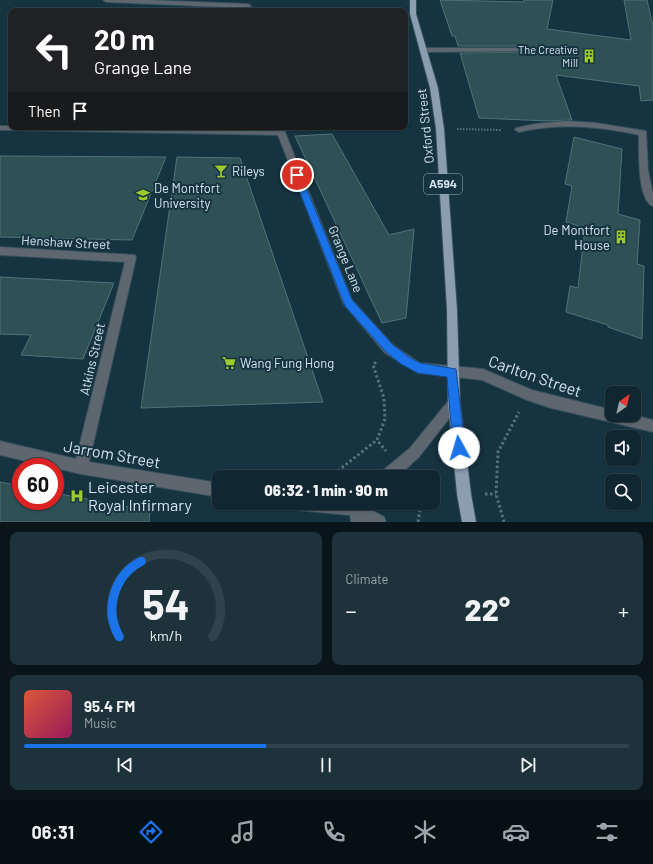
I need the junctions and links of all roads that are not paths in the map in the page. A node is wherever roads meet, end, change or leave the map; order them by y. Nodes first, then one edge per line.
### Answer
1 (106, 0) edge
2 (412, 0) edge
3 (249, 6) edge
4 (424, 50) junction
5 (526, 50) dead end
6 (279, 130) edge
7 (519, 130) road end
8 (653, 203) edge
9 (0, 251) edge
10 (131, 258) joint
11 (452, 372) junction
12 (454, 403) junction
13 (653, 426) edge
14 (0, 448) edge
15 (81, 467) junction
16 (396, 470) edge
17 (212, 489) edge
18 (359, 511) edge
19 (379, 522) edge
20 (469, 522) edge

1 - 3 street
2 - 4 main road, Oxford Street / A594
4 - 5 street
4 - 11 main road, Oxford Street / A594
6 - 11 street, Grange Lane
7 - 8 street
9 - 10 street, Henshaw Street
10 - 15 street, Atkins Street
11 - 12 main road, A594
11 - 13 street, Carlton Street
12 - 16 street
12 - 20 main road, A594
14 - 15 street, Jarrom Street
15 - 17 street, Jarrom Street
18 - 19 street

